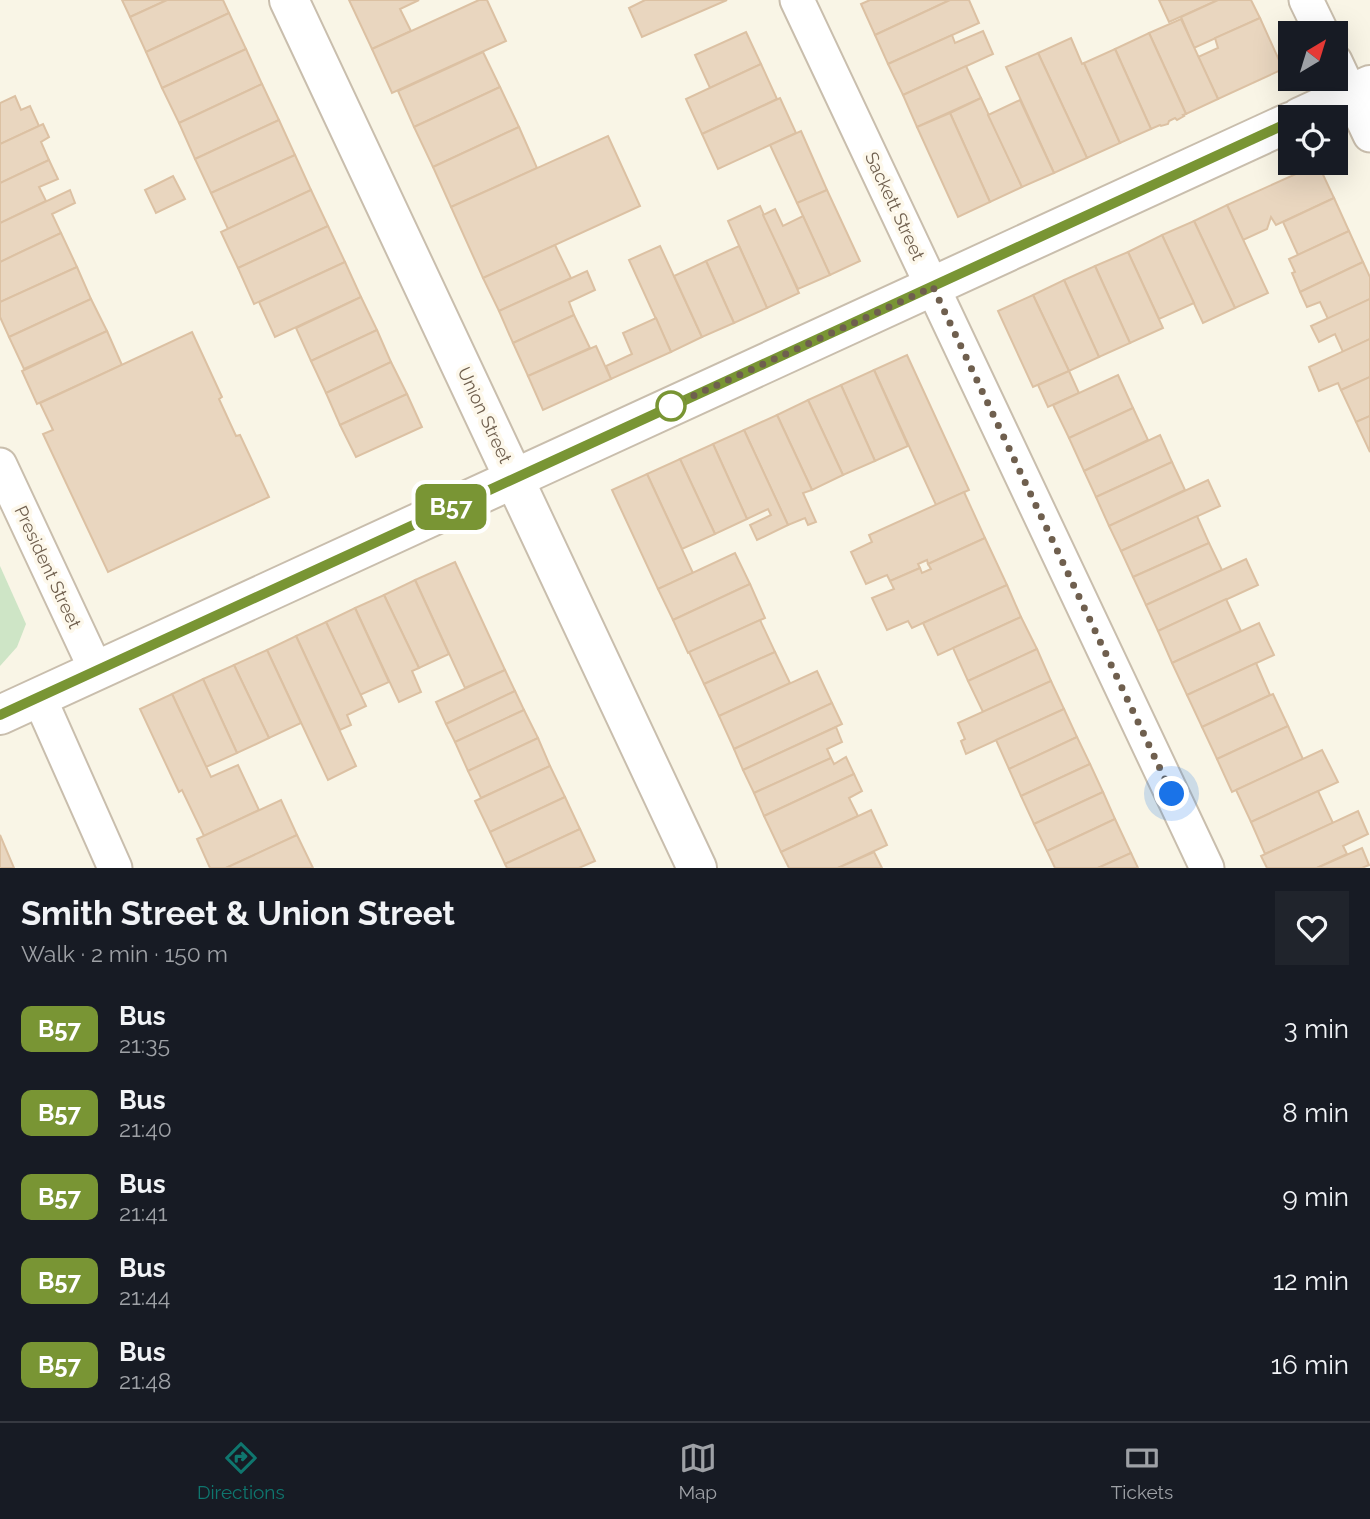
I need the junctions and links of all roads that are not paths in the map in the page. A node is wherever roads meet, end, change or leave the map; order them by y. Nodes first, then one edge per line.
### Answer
1 (289, 0) edge
2 (797, 0) edge
3 (1306, 0) edge
4 (1316, 21) edge
5 (1352, 80) edge
6 (1317, 105) edge
7 (1278, 128) edge
8 (1370, 135) edge
9 (933, 287) junction
10 (0, 465) edge
11 (515, 478) junction
12 (96, 670) junction
13 (40, 697) junction
14 (0, 715) edge
15 (115, 868) edge
16 (697, 868) edge
17 (1206, 868) edge

1 - 11 street, Union Street
2 - 9 street, Sackett Street
3 - 4 street
5 - 6 street
5 - 8 street
7 - 9 street
9 - 11 street
9 - 17 street, Sackett Street
10 - 12 street, President Street
11 - 12 street
11 - 16 street, Union Street
12 - 13 street
13 - 14 street
13 - 15 street

